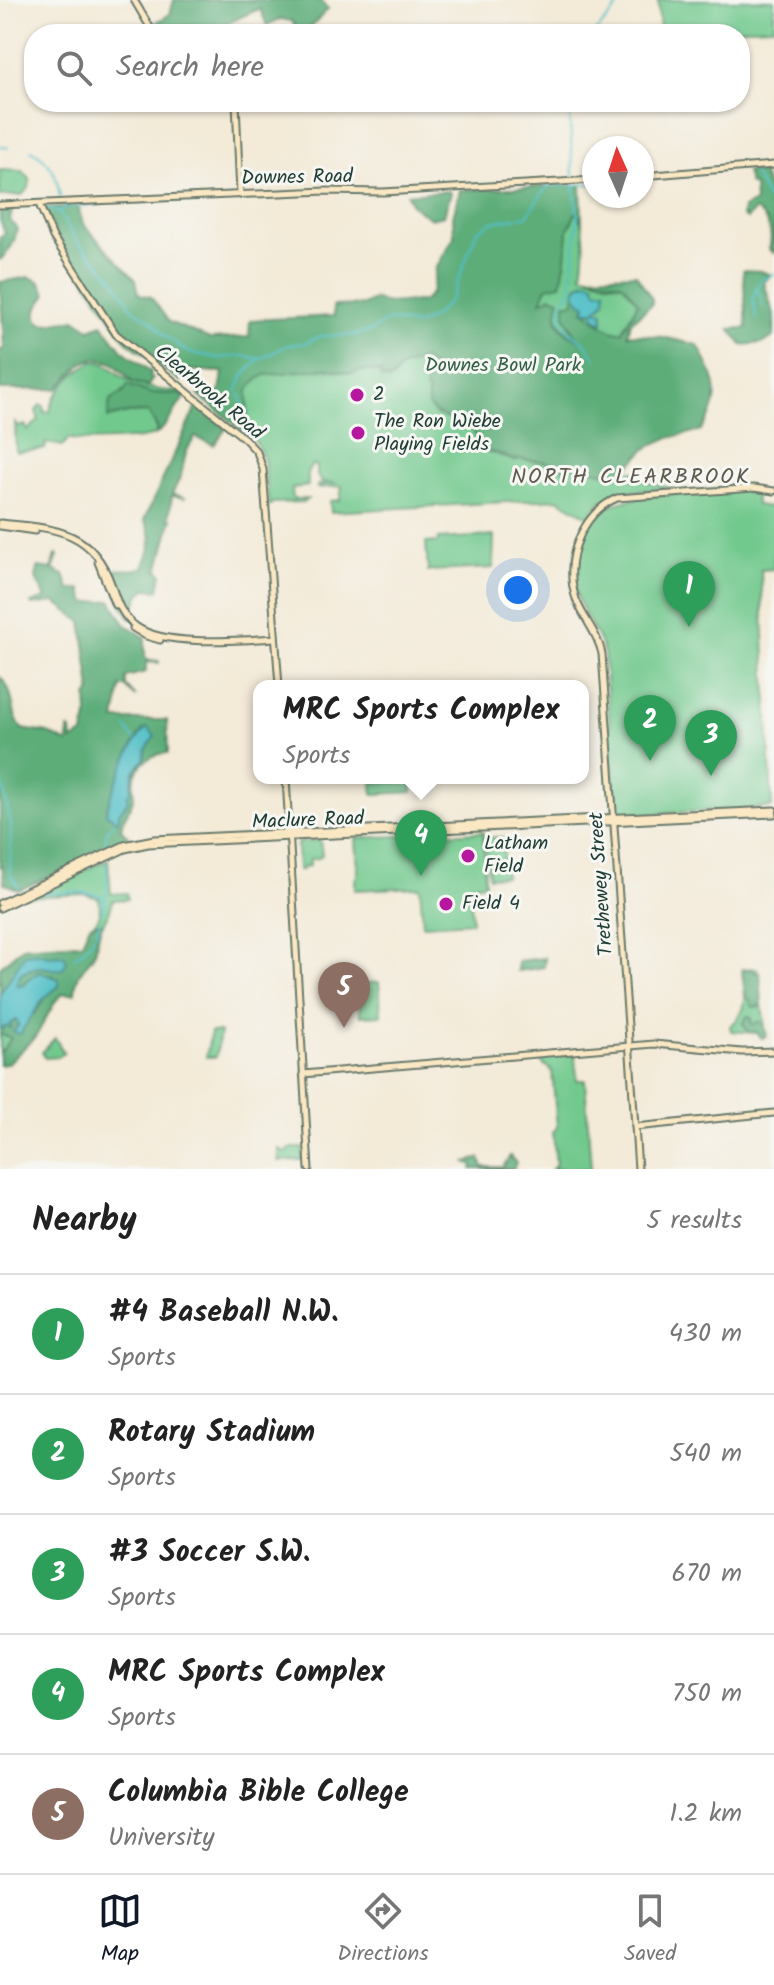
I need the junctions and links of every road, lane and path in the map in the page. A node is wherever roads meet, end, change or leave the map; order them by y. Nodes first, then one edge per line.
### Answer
1 (134, 0) edge
2 (148, 24) edge
3 (236, 112) edge
4 (774, 165) edge
5 (654, 175) edge
6 (582, 181) edge
7 (240, 195) junction
8 (39, 204) junction
9 (0, 205) edge
10 (774, 491) edge
11 (0, 525) edge
12 (275, 638) junction
13 (278, 680) edge
14 (286, 784) edge
15 (774, 812) edge
16 (613, 820) junction
17 (622, 822) junction
18 (614, 832) junction
19 (290, 836) junction
20 (0, 905) edge
21 (630, 1046) junction
22 (774, 1051) edge
23 (303, 1074) junction
24 (774, 1113) edge
25 (635, 1127) junction
26 (309, 1169) edge
27 (638, 1169) edge

1 - 2 main road
3 - 7 main road
4 - 5 main road
6 - 7 main road, Downes Road
7 - 8 main road, Downes Road
8 - 9 main road, Downes Road
8 - 12 main road, Clearbrook Road
10 - 16 main road, Trethewey Street
11 - 12 main road
12 - 13 main road, Clearbrook Road
14 - 19 main road
15 - 16 main road, Maclure Road
15 - 17 main road, Maclure Road
16 - 17 main road, Maclure Road
16 - 18 main road, Trethewey Street
16 - 19 main road, Maclure Road
17 - 18 main road
18 - 21 main road, Trethewey Street
19 - 20 main road, Maclure Road
19 - 23 main road
21 - 22 main road
21 - 23 main road
21 - 25 main road, Trethewey Street
23 - 26 main road
24 - 25 main road
25 - 27 main road, Trethewey Street

